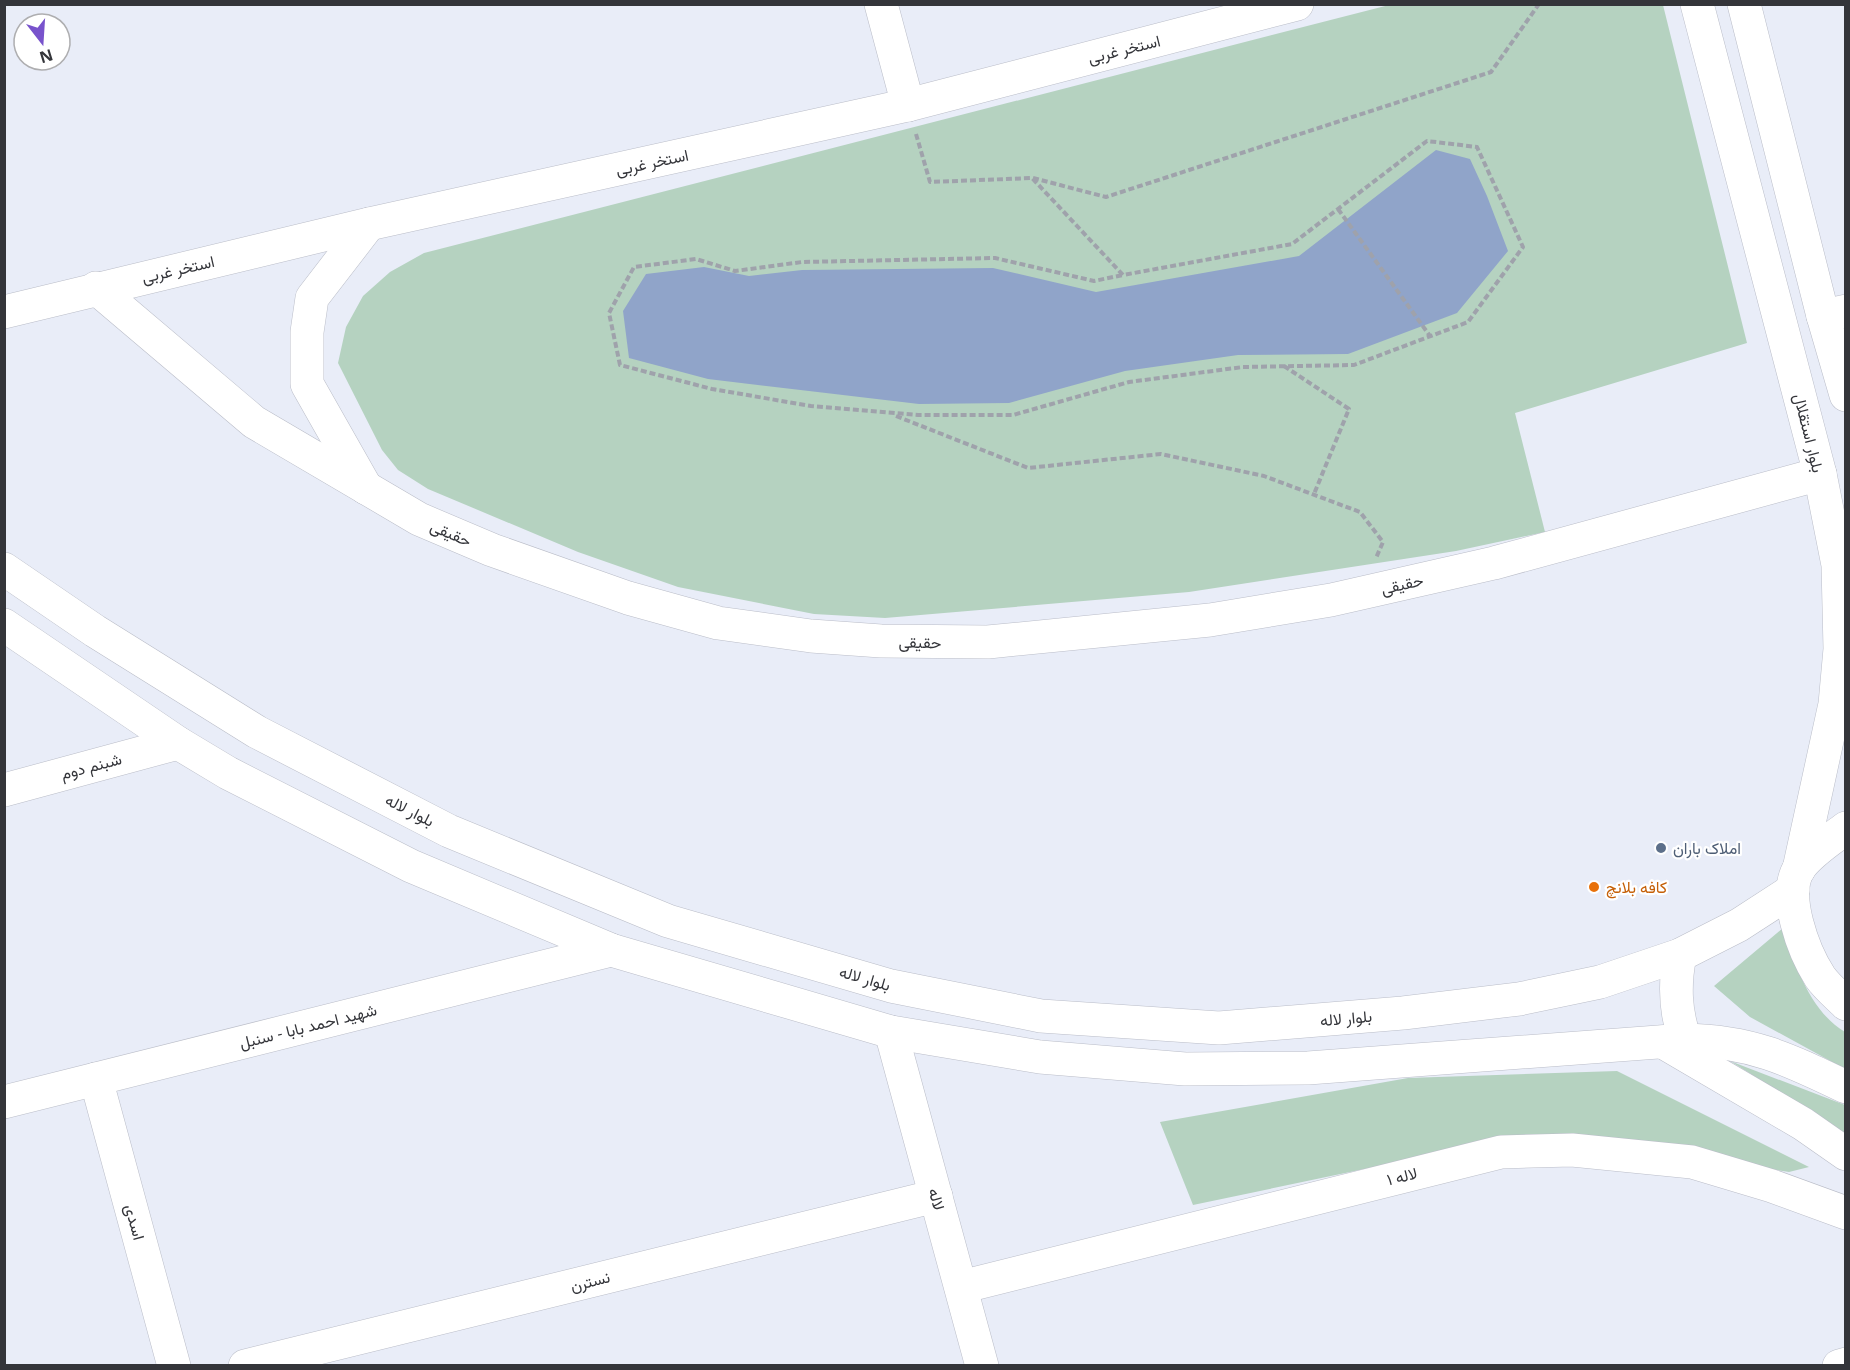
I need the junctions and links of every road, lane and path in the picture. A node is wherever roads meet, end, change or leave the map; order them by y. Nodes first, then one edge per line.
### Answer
1 (881, 4) edge
2 (1297, 4) edge
3 (1539, 4) edge
4 (1697, 4) edge
5 (1744, 4) edge
6 (908, 105) junction
7 (1032, 178) junction
8 (1338, 209) junction
9 (369, 224) junction
10 (1123, 275) junction
11 (96, 288) junction
12 (4, 312) edge
13 (1834, 313) edge
14 (1430, 336) junction
15 (1284, 366) junction
16 (1845, 395) edge
17 (890, 413) junction
18 (1820, 474) junction
19 (367, 490) junction
20 (1314, 494) junction
21 (4, 569) edge
22 (1371, 591) junction
23 (4, 625) edge
24 (257, 732) junction
25 (178, 742) junction
26 (228, 773) junction
27 (4, 790) edge
28 (1845, 828) edge
29 (1796, 879) junction
30 (611, 950) junction
31 (1680, 955) junction
32 (1845, 1004) edge
33 (891, 1032) junction
34 (1674, 1041) junction
35 (96, 1079) junction
36 (1845, 1087) edge
37 (4, 1102) edge
38 (1845, 1154) edge
39 (936, 1196) junction
40 (1845, 1213) edge
41 (961, 1287) junction
42 (1845, 1364) edge
43 (174, 1365) edge
44 (245, 1365) edge
45 (982, 1365) edge
46 (1839, 1365) edge

1 - 6 street
2 - 6 street, استخر غربی
3 - 7 path
4 - 18 street, بلوار استقلال
5 - 13 street
6 - 7 path
6 - 9 street, استخر غربی
7 - 10 path
8 - 10 path
8 - 14 path
8 - 14 path
9 - 11 street, استخر غربی
9 - 19 street
10 - 17 path
11 - 12 street, استخر غربی
11 - 19 street, حقیقی
13 - 16 street
14 - 15 path
15 - 17 path
15 - 20 path
17 - 20 path
18 - 22 street, حقیقی
18 - 29 street, بلوار استقلال
19 - 22 street, حقیقی
20 - 22 path
21 - 24 street, بلوار لاله
23 - 25 street
24 - 26 street
24 - 31 street, بلوار لاله
25 - 26 street
25 - 27 street, شبنم دوم
26 - 30 street
28 - 29 street, بلوار لاله
29 - 31 street, بلوار لاله
29 - 32 street, بلوار استقلال
30 - 33 street
30 - 35 street, شهید احمد بابا - سنبل
31 - 34 street
33 - 34 street
33 - 39 street, لاله
34 - 36 street
34 - 38 street
35 - 37 street, شهید احمد بابا - سنبل
35 - 43 street, اسدی
39 - 41 street, لاله
39 - 44 street, نسترن
40 - 41 street, لاله ۱
41 - 45 street, لاله
42 - 46 street

